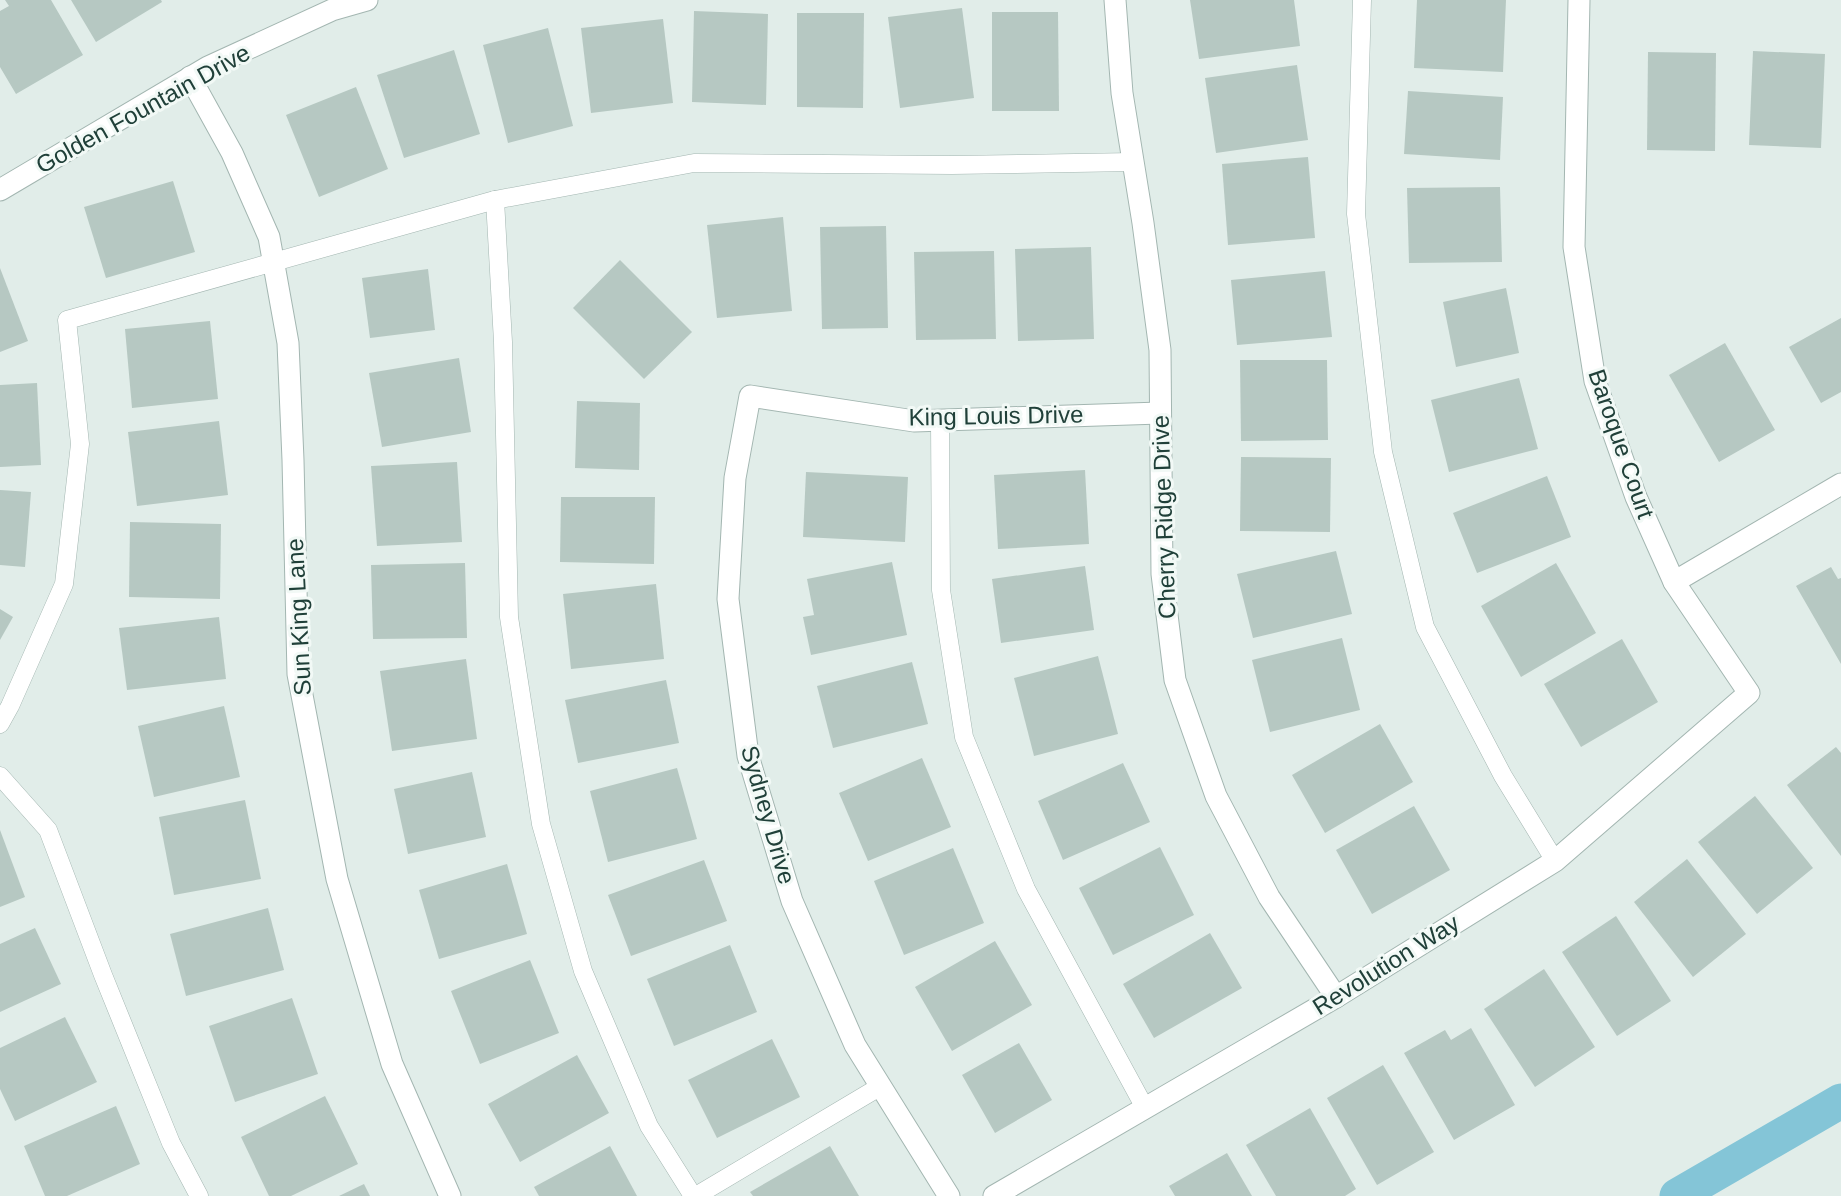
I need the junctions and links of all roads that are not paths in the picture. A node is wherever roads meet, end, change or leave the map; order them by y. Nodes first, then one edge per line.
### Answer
1 (366, 0) edge
2 (1115, 0) edge
3 (1362, 0) edge
4 (1579, 0) edge
5 (190, 78) junction
6 (1133, 162) junction
7 (0, 190) edge
8 (495, 200) junction
9 (274, 261) junction
10 (750, 396) joint
11 (1160, 413) junction
12 (940, 420) junction
13 (1841, 484) edge
14 (1674, 582) junction
15 (1749, 693) joint
16 (0, 724) edge
17 (0, 776) edge
18 (1555, 861) junction
19 (1336, 997) junction
20 (881, 1086) junction
21 (1145, 1108) junction
22 (199, 1196) edge
23 (450, 1196) edge
24 (695, 1196) edge
25 (949, 1196) edge
26 (994, 1196) edge

1 - 5 street, Golden Fountain Drive
2 - 6 street, Cherry Ridge Drive
3 - 18 lane
4 - 14 street, Baroque Court
5 - 7 street, Golden Fountain Drive
5 - 9 street, Sun King Lane
6 - 8 lane
6 - 11 street, Cherry Ridge Drive
8 - 9 lane
8 - 24 lane
9 - 16 lane
9 - 23 street, Sun King Lane
10 - 12 street, King Louis Drive
10 - 20 street, Sydney Drive
11 - 12 street, King Louis Drive
11 - 19 street, Cherry Ridge Drive
12 - 21 lane
13 - 14 street
14 - 15 street, Baroque Court
15 - 18 street, Revolution Way
17 - 22 lane
18 - 19 street, Revolution Way
19 - 21 street, Revolution Way
20 - 24 lane
20 - 25 street, Sydney Drive
21 - 26 street, Revolution Way

